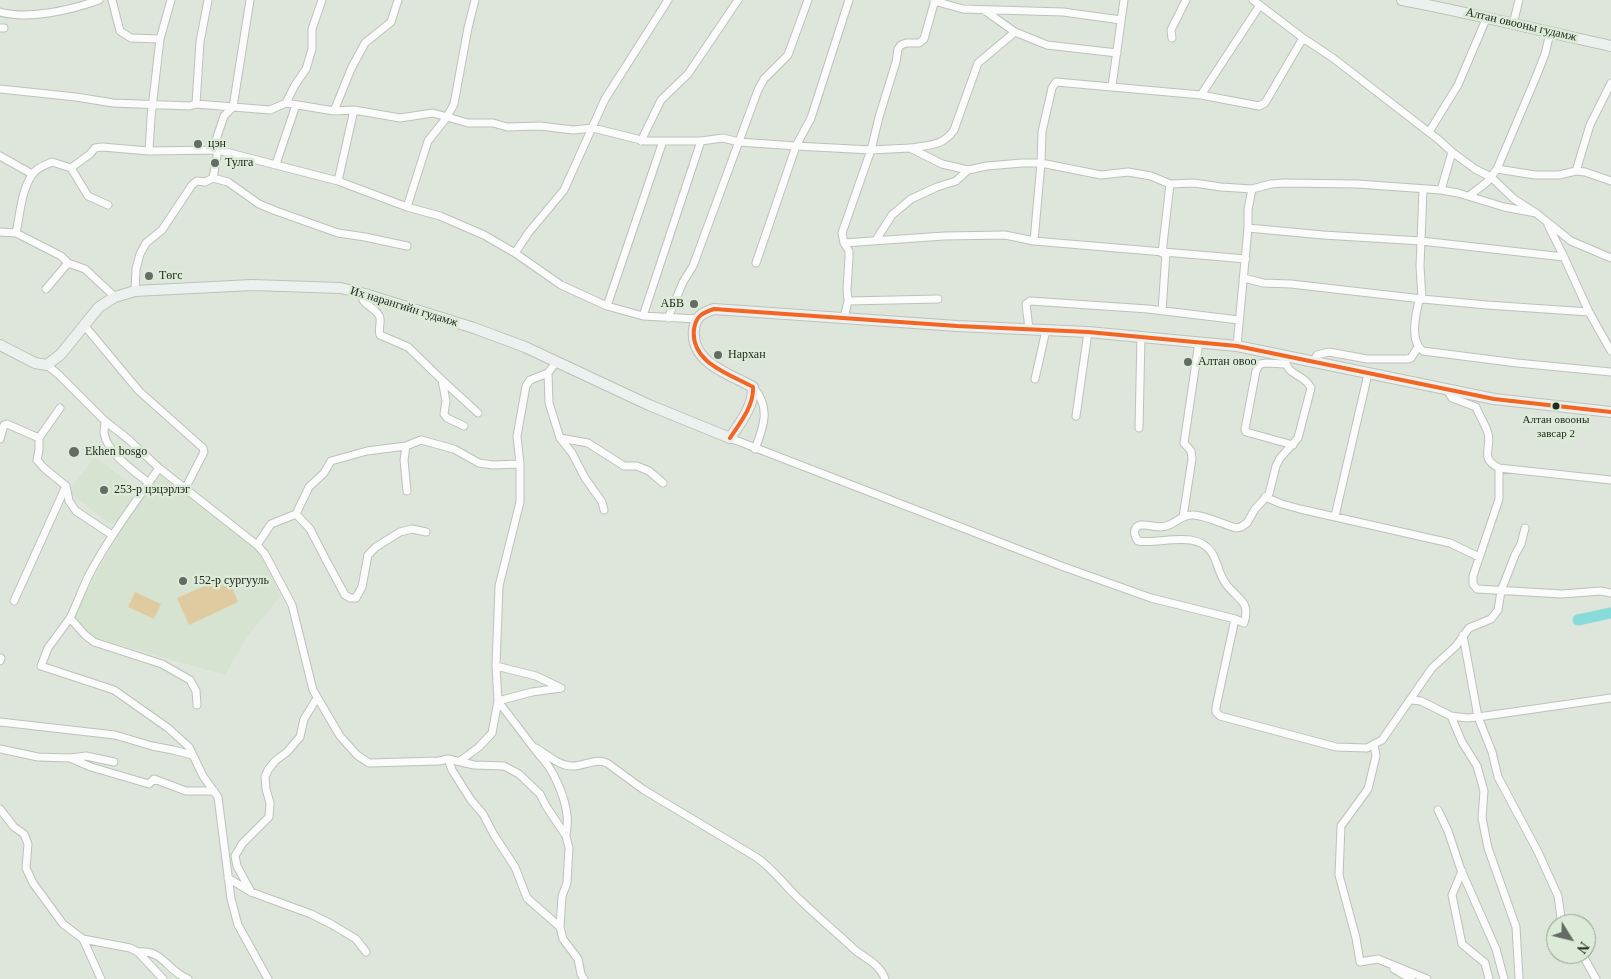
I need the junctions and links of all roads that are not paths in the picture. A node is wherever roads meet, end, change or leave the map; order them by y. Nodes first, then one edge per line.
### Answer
1 (100, 0) edge
2 (112, 0) edge
3 (171, 0) edge
4 (208, 0) edge
5 (250, 0) edge
6 (322, 0) edge
7 (398, 0) edge
8 (476, 0) edge
9 (668, 0) edge
10 (738, 0) edge
11 (808, 0) edge
12 (849, 0) edge
13 (934, 0) edge
14 (1124, 0) edge
15 (1186, 0) edge
16 (1254, 0) edge
17 (1402, 0) edge
18 (1518, 0) edge
19 (1260, 5) junction
20 (984, 10) junction
21 (0, 12) edge
22 (1487, 18) junction
23 (1121, 20) junction
24 (1513, 24) junction
25 (1014, 32) junction
26 (1550, 33) junction
27 (1172, 38) dead end
28 (1303, 38) junction
29 (160, 39) junction
30 (1611, 46) edge
31 (1116, 53) junction
32 (1611, 83) edge
33 (1112, 86) junction
34 (0, 89) edge
35 (1201, 94) junction
36 (196, 104) junction
37 (286, 104) junction
38 (153, 105) junction
39 (296, 105) junction
40 (233, 107) junction
41 (354, 110) junction
42 (334, 111) junction
43 (447, 117) junction
44 (593, 128) junction
45 (1429, 132) junction
46 (663, 140) junction
47 (641, 141) junction
48 (702, 141) junction
49 (739, 142) junction
50 (796, 146) junction
51 (910, 148) junction
52 (218, 150) junction
53 (871, 150) junction
54 (149, 151) junction
55 (1452, 152) junction
56 (0, 156) edge
57 (1041, 163) junction
58 (276, 164) junction
59 (71, 168) junction
60 (968, 170) junction
61 (1498, 170) junction
62 (1576, 171) junction
63 (32, 174) junction
64 (1491, 177) junction
65 (213, 178) junction
66 (338, 181) junction
67 (1611, 181) edge
68 (1170, 184) junction
69 (1252, 189) junction
70 (1423, 190) junction
71 (1441, 190) junction
72 (1469, 196) junction
73 (108, 205) dead end
74 (407, 207) junction
75 (1536, 213) junction
76 (1546, 223) junction
77 (1248, 228) junction
78 (0, 232) edge
79 (16, 233) junction
80 (876, 240) junction
81 (1034, 241) junction
82 (1421, 241) junction
83 (844, 243) junction
84 (407, 246) dead end
85 (515, 253) junction
86 (1164, 253) junction
87 (1564, 257) junction
88 (1611, 258) edge
89 (1246, 260) junction
90 (68, 263) junction
91 (756, 263) dead end
92 (1244, 278) junction
93 (46, 289) dead end
94 (136, 291) junction
95 (365, 294) junction
96 (115, 297) junction
97 (938, 299) dead end
98 (1420, 300) junction
99 (848, 301) junction
100 (607, 306) junction
101 (1162, 311) junction
102 (1589, 312) junction
103 (643, 316) junction
104 (668, 318) junction
105 (844, 318) junction
106 (697, 319) junction
107 (1239, 320) junction
108 (84, 326) junction
109 (1029, 329) junction
110 (1046, 330) junction
111 (1088, 332) junction
112 (1141, 336) junction
113 (1199, 342) junction
114 (0, 345) edge
115 (1237, 346) junction
116 (1418, 347) junction
117 (1611, 351) edge
118 (1285, 359) junction
119 (557, 361) junction
120 (1313, 362) junction
121 (47, 365) junction
122 (1611, 372) edge
123 (548, 373) junction
124 (1368, 374) junction
125 (1035, 379) dead end
126 (442, 380) junction
127 (753, 387) junction
128 (1447, 390) junction
129 (60, 408) dead end
130 (1611, 412) edge
131 (478, 413) dead end
132 (1076, 416) dead end
133 (105, 421) junction
134 (464, 426) dead end
135 (1139, 428) dead end
136 (39, 438) junction
137 (560, 438) junction
138 (730, 438) junction
139 (0, 439) edge
140 (1294, 445) junction
141 (406, 446) junction
142 (756, 449) junction
143 (520, 464) junction
144 (159, 468) junction
145 (1499, 468) junction
146 (1611, 480) edge
147 (149, 483) junction
148 (663, 483) dead end
149 (66, 486) junction
150 (185, 489) junction
151 (407, 492) dead end
152 (1265, 497) junction
153 (604, 510) dead end
154 (296, 514) junction
155 (1183, 516) junction
156 (1335, 516) junction
157 (1525, 528) dead end
158 (426, 532) dead end
159 (112, 535) junction
160 (257, 545) junction
161 (1479, 557) junction
162 (1501, 591) junction
163 (1611, 593) edge
164 (14, 601) dead end
165 (70, 618) junction
166 (1234, 619) junction
167 (1463, 635) junction
168 (496, 666) junction
169 (316, 698) junction
170 (1611, 698) edge
171 (1411, 700) junction
172 (498, 701) junction
173 (197, 705) dead end
174 (1451, 716) junction
175 (1478, 717) junction
176 (0, 722) edge
177 (1374, 744) junction
178 (534, 746) junction
179 (0, 749) edge
180 (192, 755) junction
181 (70, 758) junction
182 (448, 758) junction
183 (460, 761) junction
184 (114, 762) dead end
185 (214, 791) junction
186 (0, 809) edge
187 (1438, 810) dead end
188 (566, 836) junction
189 (1462, 871) junction
190 (228, 878) junction
191 (250, 892) junction
192 (1560, 914) edge
193 (560, 927) junction
194 (83, 939) junction
195 (138, 952) junction
196 (366, 952) dead end
197 (1378, 959) junction
198 (1588, 964) edge
199 (101, 979) edge
200 (163, 979) edge
201 (188, 979) edge
202 (268, 979) edge
203 (584, 979) edge
204 (885, 979) edge
205 (1411, 979) edge
206 (1427, 979) edge
207 (1489, 979) edge
208 (1504, 979) edge
209 (1519, 979) edge
210 (1596, 979) edge

1 - 21 street
2 - 29 street
3 - 29 street
4 - 36 street
5 - 40 street
6 - 37 street
7 - 42 street
8 - 43 street
9 - 44 street
10 - 47 street
11 - 49 street
12 - 50 street
13 - 20 street
13 - 53 street
14 - 23 street
15 - 27 street
16 - 19 street
17 - 22 main road, Алтан овооны гудамж
18 - 24 street
19 - 28 street
19 - 35 street
20 - 23 street
20 - 25 street
22 - 24 main road, Алтан овооны гудамж
22 - 45 street
23 - 31 street
24 - 26 main road, Алтан овооны гудамж
25 - 31 street
25 - 51 street
26 - 30 main road, Алтан овооны гудамж
26 - 61 street
28 - 35 street
28 - 45 street
29 - 38 street
31 - 33 street
32 - 62 street
33 - 35 street
33 - 57 street
34 - 38 street
36 - 38 street
36 - 40 street
37 - 39 street
37 - 40 street
38 - 54 street
39 - 42 street
39 - 58 street
40 - 52 street
41 - 42 street
41 - 43 street
41 - 66 street
43 - 44 street
43 - 74 street
44 - 47 street
44 - 85 street
45 - 55 street
46 - 47 street
46 - 48 street
46 - 100 street
48 - 49 street
48 - 103 street
49 - 50 street
49 - 104 street
50 - 53 street
50 - 91 street
51 - 53 street
51 - 60 street
52 - 54 street
52 - 58 street
52 - 65 street
53 - 83 street
54 - 59 street
55 - 64 street
55 - 71 street
56 - 63 street
57 - 60 street
57 - 68 street
57 - 81 street
58 - 66 street
59 - 63 street
59 - 73 street
60 - 80 street
61 - 62 street
61 - 64 street
62 - 67 street
63 - 79 street
64 - 72 street
64 - 75 street
65 - 84 street
65 - 94 street
66 - 74 street
68 - 69 street
68 - 86 street
69 - 70 street
69 - 77 street
70 - 71 street
70 - 82 street
71 - 72 street
72 - 75 street
74 - 85 street
75 - 76 street
76 - 87 street
76 - 88 street
77 - 82 street
77 - 89 street
78 - 79 street
79 - 90 street
80 - 81 street
80 - 83 street
81 - 86 street
82 - 87 street
82 - 98 street
83 - 99 street
85 - 100 street
86 - 89 street
86 - 101 street
87 - 102 street
89 - 92 street
90 - 93 street
90 - 96 street
92 - 98 street
92 - 107 street
94 - 95 main road, Их нарангийн гудамж
94 - 96 main road, Их нарангийн гудамж
95 - 119 main road, Их нарангийн гудамж
95 - 126 street
96 - 108 main road, Их нарангийн гудамж
97 - 99 street
98 - 102 street
98 - 116 street
99 - 105 street
100 - 103 street
101 - 107 street
101 - 109 street
102 - 117 street
103 - 104 street
104 - 106 street
105 - 106 main road
105 - 109 main road
106 - 127 main road
107 - 115 street
108 - 121 main road, Их нарангийн гудамж
108 - 150 street
109 - 110 main road
110 - 111 main road
110 - 125 street
111 - 112 main road
111 - 132 street
112 - 113 main road
112 - 135 street
113 - 115 main road
113 - 155 street
114 - 121 main road
115 - 118 main road
116 - 120 street
116 - 122 street
118 - 120 main road
118 - 140 street
118 - 140 street
119 - 123 street
119 - 138 main road, Их нарангийн гудамж
120 - 124 main road
121 - 133 street
123 - 137 street
123 - 143 street
124 - 128 main road
124 - 156 street
126 - 131 street
126 - 134 street
127 - 138 main road
127 - 142 street
128 - 130 main road
128 - 145 street
129 - 136 street
133 - 144 street
133 - 147 street
136 - 139 street
136 - 149 street
137 - 148 street
137 - 153 street
138 - 142 street
140 - 152 street
141 - 143 street
141 - 151 street
141 - 154 street
142 - 166 street
143 - 168 street
144 - 147 street
144 - 150 street
145 - 146 street
145 - 161 street
147 - 159 street
149 - 159 street
149 - 164 street
150 - 160 street
152 - 155 street
152 - 156 street
154 - 158 street
154 - 160 street
155 - 166 street
156 - 161 street
157 - 162 street
159 - 165 street
160 - 169 street
161 - 162 street
162 - 163 street
162 - 167 street
165 - 173 street
165 - 180 street
166 - 177 street
167 - 171 street
167 - 175 street
168 - 172 street
168 - 172 street
169 - 182 street
169 - 191 street
170 - 175 street
171 - 174 street
171 - 177 street
172 - 178 street
172 - 183 street
174 - 175 street
174 - 209 street
175 - 192 street
176 - 180 street
177 - 197 street
178 - 188 street
178 - 204 street
179 - 181 street
180 - 185 street
181 - 184 street
181 - 185 street
182 - 183 street
182 - 193 street
183 - 188 street
185 - 190 street
186 - 194 street
187 - 189 street
188 - 193 street
189 - 207 street
189 - 208 street
190 - 191 street
190 - 202 street
191 - 196 street
193 - 203 street
194 - 195 street
194 - 199 street
195 - 200 street
195 - 201 street
197 - 205 street
197 - 206 street
198 - 210 street

